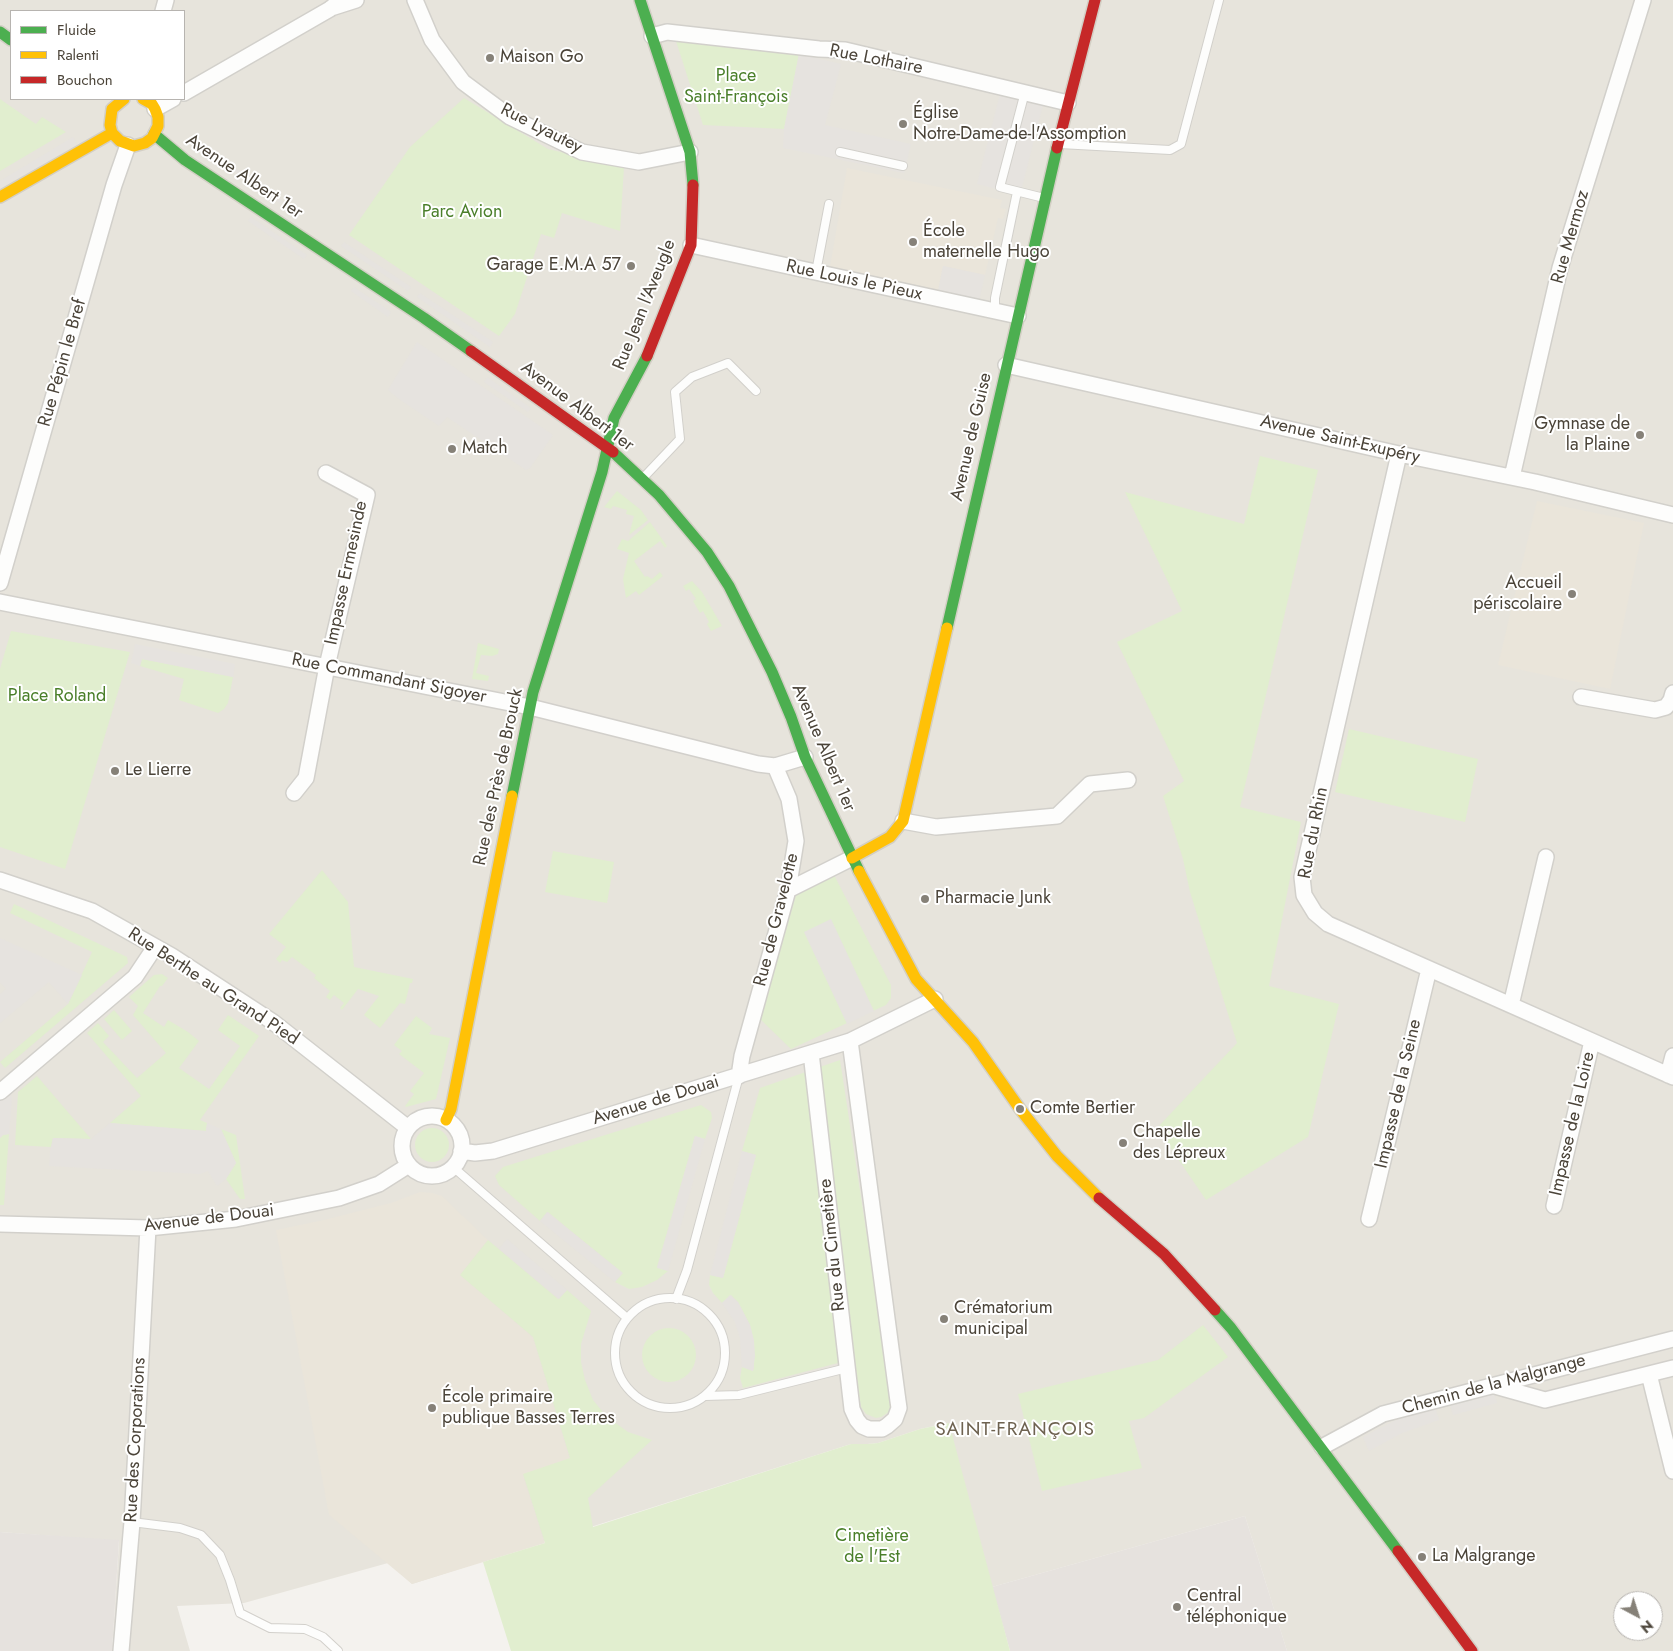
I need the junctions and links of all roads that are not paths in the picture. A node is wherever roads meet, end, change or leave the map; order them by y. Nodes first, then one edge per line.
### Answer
1 (356, 0) edge
2 (415, 0) edge
3 (640, 0) edge
4 (1095, 0) edge
5 (1219, 0) edge
6 (1643, 0) edge
7 (335, 4) edge
8 (652, 36) junction
9 (185, 92) edge
10 (1025, 92) junction
11 (122, 100) edge
12 (145, 100) edge
13 (171, 100) edge
14 (1068, 103) junction
15 (155, 109) junction
16 (112, 133) junction
17 (154, 134) junction
18 (1058, 144) junction
19 (128, 145) junction
20 (690, 152) junction
21 (840, 152) dead end
22 (903, 166) dead end
23 (1017, 192) junction
24 (0, 197) edge
25 (1045, 198) junction
26 (829, 204) dead end
27 (691, 245) junction
28 (816, 272) junction
29 (995, 311) junction
30 (1018, 316) junction
31 (1006, 365) junction
32 (756, 391) dead end
33 (608, 447) junction
34 (1399, 454) junction
35 (326, 473) dead end
36 (1512, 477) junction
37 (642, 479) junction
38 (1673, 515) edge
39 (0, 583) edge
40 (0, 602) edge
41 (327, 666) junction
42 (1673, 693) edge
43 (1581, 697) dead end
44 (530, 706) junction
45 (804, 757) junction
46 (775, 766) junction
47 (1128, 780) dead end
48 (294, 793) dead end
49 (903, 821) junction
50 (1546, 857) dead end
51 (852, 858) junction
52 (0, 880) edge
53 (788, 890) junction
54 (155, 947) junction
55 (1429, 968) junction
56 (935, 999) junction
57 (1511, 1005) junction
58 (850, 1041) junction
59 (1592, 1041) junction
60 (811, 1053) junction
61 (1673, 1056) edge
62 (739, 1076) junction
63 (1671, 1076) edge
64 (0, 1092) edge
65 (446, 1120) junction
66 (408, 1128) junction
67 (462, 1151) junction
68 (409, 1165) junction
69 (453, 1167) junction
70 (1554, 1206) dead end
71 (1369, 1220) dead end
72 (0, 1224) edge
73 (148, 1228) junction
74 (676, 1299) junction
75 (627, 1318) junction
76 (1673, 1339) edge
77 (847, 1368) junction
78 (1673, 1368) edge
79 (1649, 1374) junction
80 (1493, 1385) junction
81 (705, 1396) junction
82 (1322, 1447) junction
83 (1673, 1471) edge
84 (132, 1522) junction
85 (121, 1651) edge
86 (338, 1651) edge
87 (1472, 1651) edge

1 - 7 street
2 - 20 street, Rue Lyautey
3 - 8 street, Rue Jean l'Aveugle
4 - 14 street, Avenue de Guise
5 - 18 lane
6 - 36 street, Rue Mermoz
7 - 9 street
8 - 10 street, Rue Lothaire
8 - 20 street, Rue Jean l'Aveugle
10 - 14 street, Rue Lothaire
10 - 23 lane
11 - 16 street
12 - 15 street
13 - 15 street
14 - 18 street, Avenue de Guise
15 - 17 street
16 - 19 street
16 - 24 street
17 - 19 street
17 - 33 street, Avenue Albert 1er
18 - 25 street, Avenue de Guise
19 - 39 street, Rue Pépin le Bref
20 - 27 street, Rue Jean l'Aveugle
21 - 22 lane
23 - 25 lane
23 - 29 lane
25 - 30 street, Avenue de Guise
26 - 28 lane
27 - 28 street, Rue Louis le Pieux
27 - 33 street, Rue Jean l'Aveugle
28 - 29 street, Rue Louis le Pieux
29 - 30 street, Rue Louis le Pieux
30 - 31 street, Avenue de Guise
31 - 34 street, Avenue Saint-Exupéry
31 - 49 street, Avenue de Guise
32 - 37 lane
33 - 37 street, Avenue Albert 1er
33 - 44 street, Rue des Près de Brouck
34 - 36 street, Avenue Saint-Exupéry
34 - 55 street, Rue du Rhin
35 - 41 street, Impasse Ermesinde
36 - 38 street, Avenue Saint-Exupéry
37 - 45 street, Avenue Albert 1er
40 - 41 street, Rue Commandant Sigoyer
41 - 44 street, Rue Commandant Sigoyer
41 - 48 street
42 - 43 street
44 - 46 street, Rue Commandant Sigoyer
44 - 65 street, Rue des Près de Brouck
45 - 46 street, Rue Commandant Sigoyer
45 - 51 street, Avenue Albert 1er
46 - 53 street, Rue de Gravelotte
47 - 49 street
49 - 51 street
50 - 57 street
51 - 53 street
51 - 56 street, Avenue Albert 1er
52 - 54 street, Rue Berthe au Grand Pied
53 - 62 street, Rue de Gravelotte
54 - 64 street
54 - 66 street, Rue Berthe au Grand Pied
55 - 57 street, Rue du Rhin
55 - 71 street, Impasse de la Seine
56 - 58 street, Avenue de Douai
56 - 82 street, Avenue Albert 1er
57 - 59 street, Rue du Rhin
58 - 60 street, Avenue de Douai
58 - 77 street, Rue du Cimetière
59 - 63 street, Rue du Rhin
59 - 70 street, Impasse de la Loire
60 - 62 street, Avenue de Douai
60 - 77 street, Rue du Cimetière
61 - 63 street
62 - 67 street, Avenue de Douai
62 - 74 lane
65 - 66 street
65 - 67 street
66 - 68 street
67 - 69 street
68 - 69 street
68 - 73 street, Avenue de Douai
69 - 75 lane
72 - 73 street, Avenue de Douai
73 - 84 street, Rue des Corporations
74 - 75 lane
74 - 81 lane
75 - 81 lane
76 - 80 street, Chemin de la Malgrange
77 - 81 lane
78 - 79 street
79 - 80 street
79 - 83 street
80 - 82 street, Chemin de la Malgrange
82 - 87 street, Avenue Albert 1er
84 - 85 street, Rue des Corporations
84 - 86 lane

